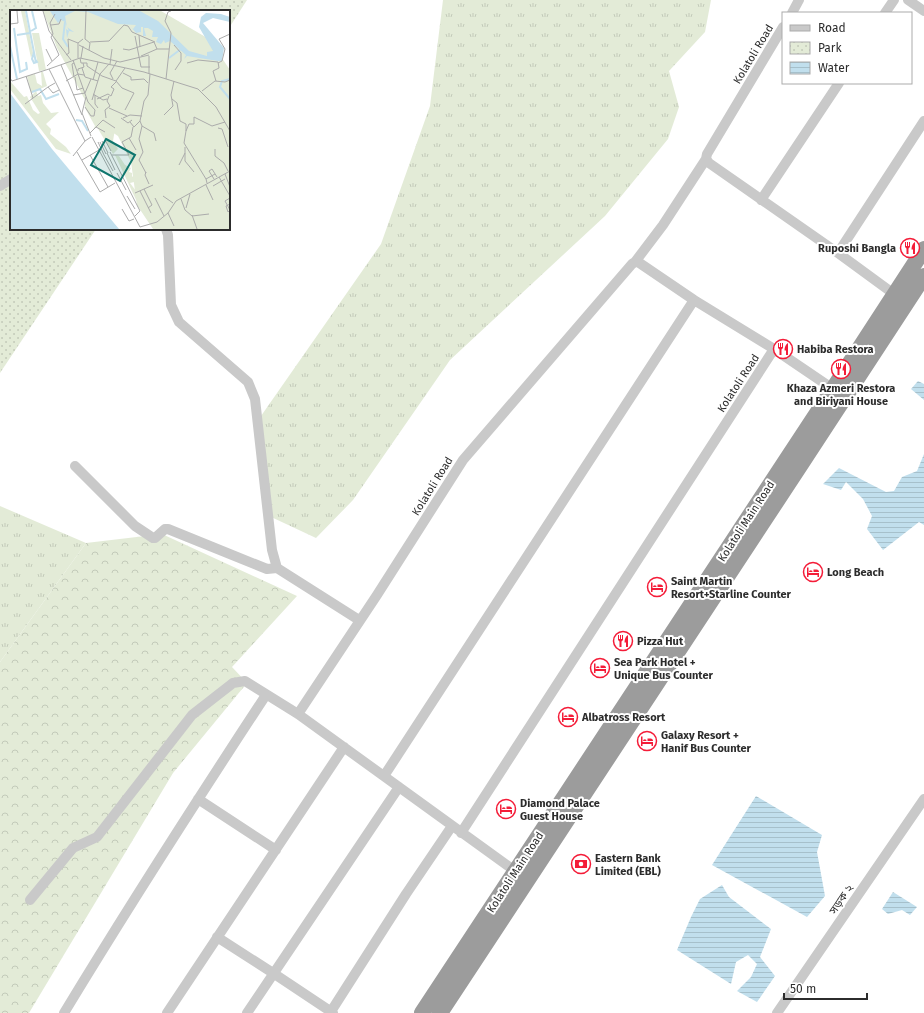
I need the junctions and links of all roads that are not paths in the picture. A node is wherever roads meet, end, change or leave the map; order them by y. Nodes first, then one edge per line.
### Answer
1 (799, 0) edge
2 (894, 0) edge
3 (908, 0) edge
4 (924, 11) edge
5 (793, 12) edge
6 (886, 12) edge
7 (782, 29) edge
8 (838, 84) edge
9 (924, 121) edge
10 (706, 159) junction
11 (10, 180) edge
12 (0, 186) edge
13 (761, 200) junction
14 (166, 230) edge
15 (924, 249) edge
16 (838, 253) junction
17 (635, 262) junction
18 (924, 276) edge
19 (894, 294) junction
20 (694, 300) junction
21 (774, 349) junction
22 (866, 351) junction
23 (833, 389) junction
24 (75, 466) dead end
25 (277, 568) junction
26 (359, 620) junction
27 (266, 695) junction
28 (298, 714) junction
29 (344, 747) junction
30 (384, 776) junction
31 (399, 787) junction
32 (198, 799) junction
33 (924, 799) edge
34 (452, 826) junction
35 (461, 833) junction
36 (276, 850) junction
37 (515, 871) junction
38 (30, 900) dead end
39 (217, 938) junction
40 (273, 973) junction
41 (64, 1013) edge
42 (167, 1013) edge
43 (247, 1013) edge
44 (331, 1013) edge
45 (422, 1013) edge
46 (440, 1013) edge
47 (777, 1013) edge

1 - 5 street
2 - 6 street
3 - 4 street
7 - 10 street, Kolatoli Road
8 - 13 street
9 - 16 street
10 - 13 street
10 - 17 street, Kolatoli Road
11 - 12 street
13 - 16 street
14 - 25 street
15 - 19 highway, Kolatoli Main Road
16 - 19 street
17 - 20 street, Kolatoli Road
17 - 26 street, Kolatoli Road
18 - 22 highway, Kolatoli Main Road
19 - 22 highway, Kolatoli Main Road
20 - 21 street, Kolatoli Road
20 - 30 street
21 - 23 street, Kolatoli Road
21 - 35 street, Kolatoli Road
22 - 23 highway, Kolatoli Main Road
22 - 46 highway, Kolatoli Main Road
23 - 37 highway, Kolatoli Main Road
24 - 25 street
25 - 26 street
26 - 28 street, Kolatoli Road
27 - 28 street
27 - 32 street
27 - 38 street
28 - 29 street
29 - 30 street
29 - 36 street
30 - 31 street
31 - 34 street
31 - 40 street
32 - 36 street
32 - 41 street
33 - 47 street, সড়ক ২
34 - 35 street
34 - 44 street
35 - 37 street
36 - 39 street
37 - 45 highway, Kolatoli Main Road
39 - 40 street
39 - 42 street
40 - 43 street
40 - 44 street

